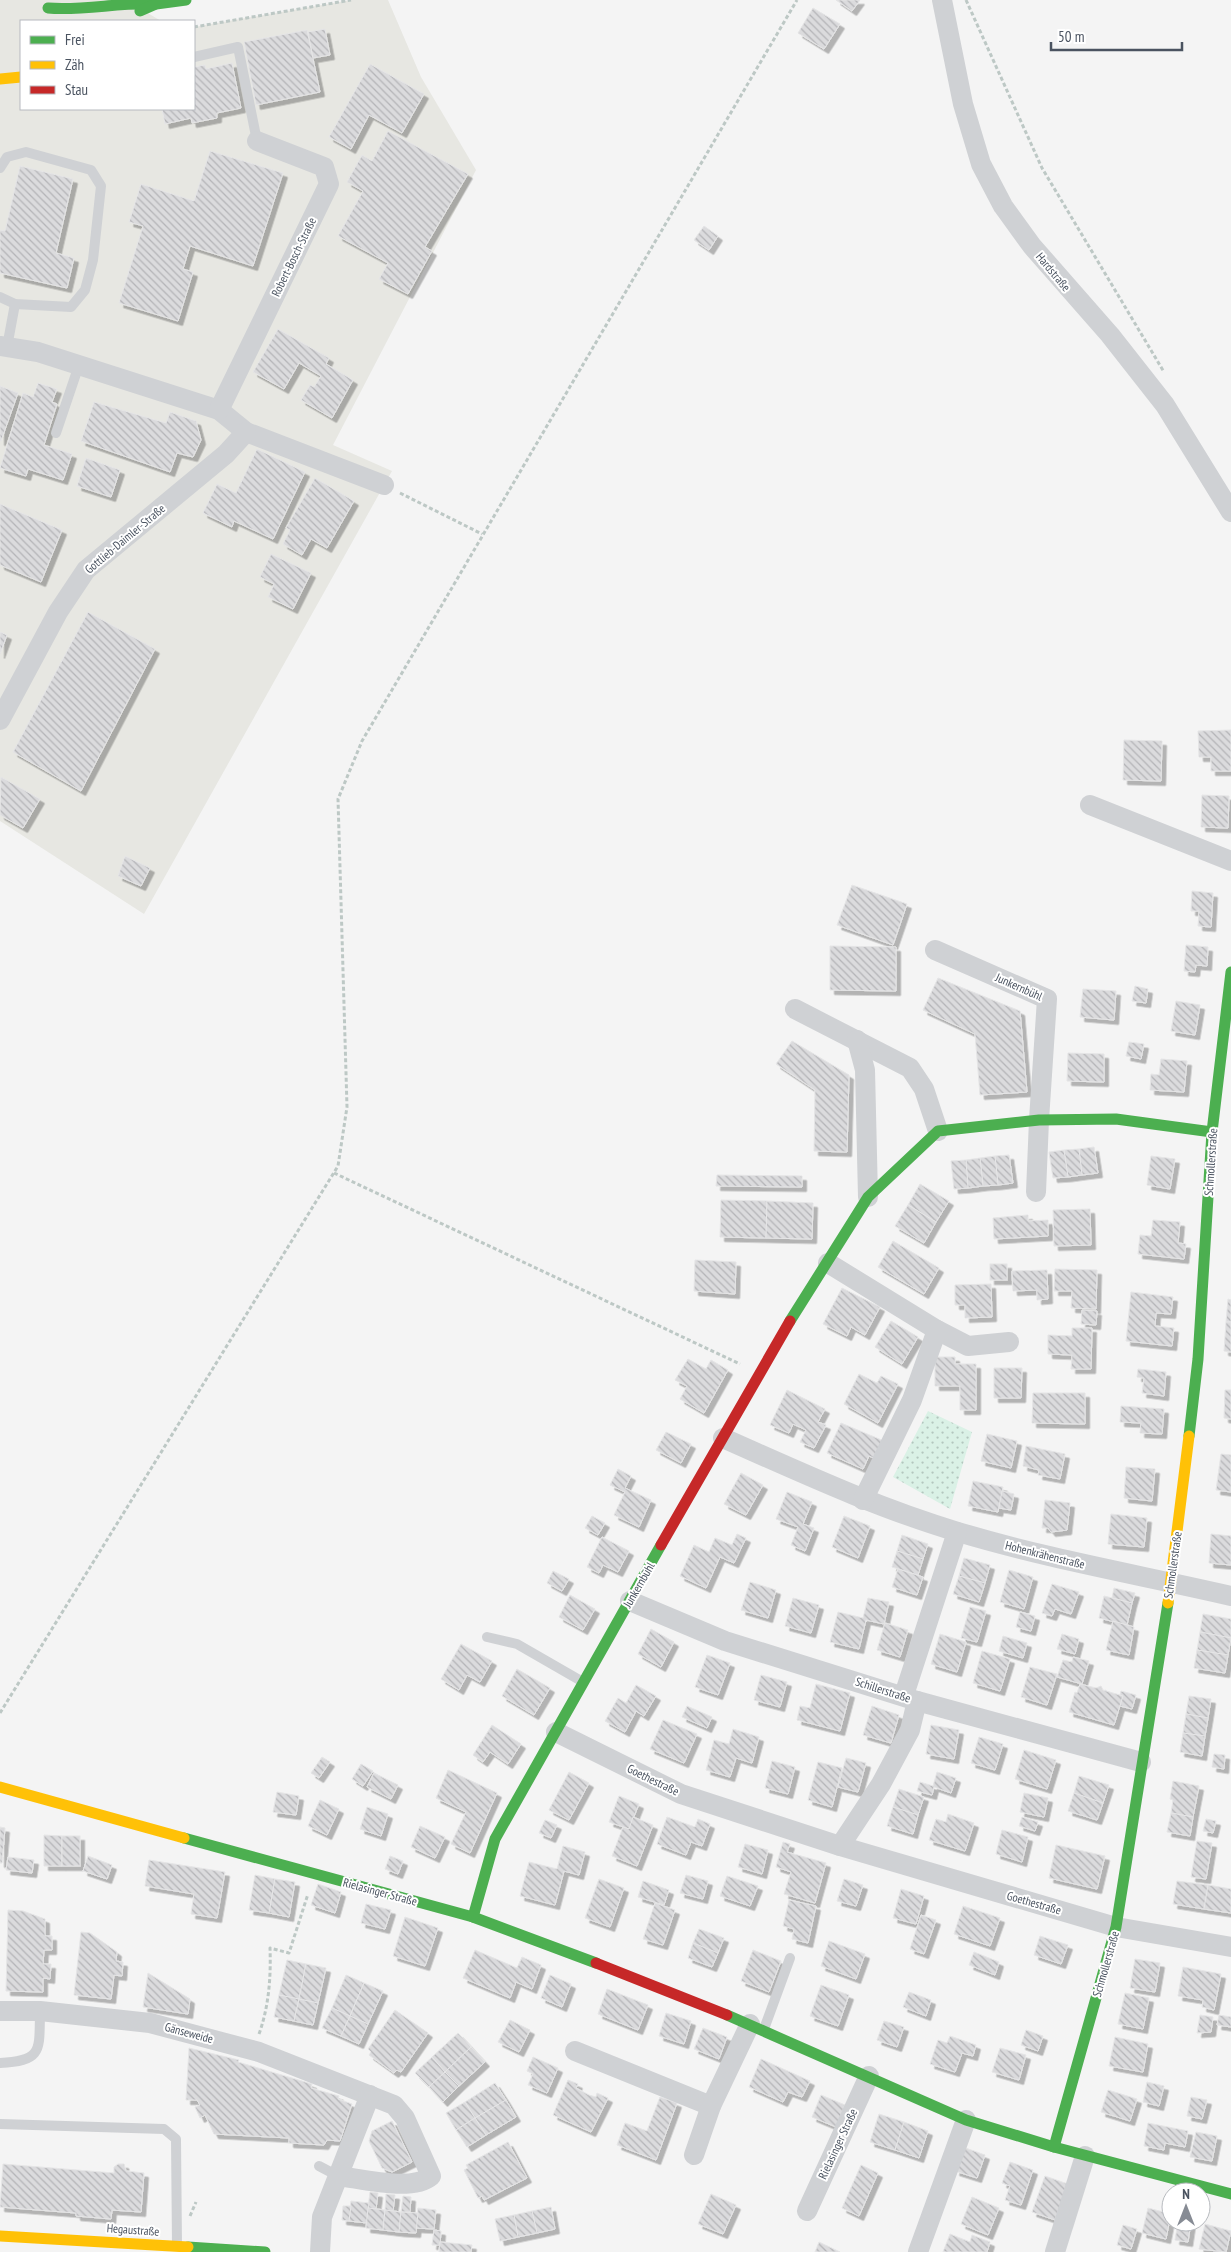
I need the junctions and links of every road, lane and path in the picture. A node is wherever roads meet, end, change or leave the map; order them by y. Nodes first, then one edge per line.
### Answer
1 (186, 0) edge
2 (351, 0) edge
3 (797, 0) edge
4 (942, 0) edge
5 (966, 0) edge
6 (45, 4) edge
7 (156, 4) junction
8 (111, 18) dead end
9 (53, 20) edge
10 (195, 27) edge
11 (195, 57) edge
12 (20, 77) edge
13 (0, 79) edge
14 (257, 141) joint
15 (0, 168) edge
16 (0, 297) edge
17 (15, 304) junction
18 (4, 347) edge
19 (79, 365) junction
20 (1169, 380) dead end
21 (220, 410) junction
22 (246, 432) junction
23 (56, 433) dead end
24 (384, 485) joint
25 (1231, 512) edge
26 (482, 534) junction
27 (0, 720) edge
28 (1090, 806) dead end
29 (1231, 861) edge
30 (935, 950) dead end
31 (1231, 972) edge
32 (795, 1009) dead end
33 (856, 1040) junction
34 (1039, 1120) junction
35 (938, 1131) junction
36 (1212, 1132) junction
37 (334, 1173) junction
38 (1036, 1192) dead end
39 (868, 1196) junction
40 (828, 1263) junction
41 (938, 1330) junction
42 (1009, 1342) dead end
43 (758, 1373) junction
44 (723, 1438) junction
45 (863, 1500) junction
46 (957, 1532) junction
47 (1171, 1582) junction
48 (1231, 1596) edge
49 (630, 1601) junction
50 (487, 1637) dead end
51 (584, 1682) junction
52 (910, 1698) junction
53 (0, 1713) edge
54 (556, 1732) junction
55 (1141, 1762) junction
56 (0, 1787) edge
57 (840, 1846) junction
58 (314, 1874) junction
59 (474, 1917) junction
60 (1116, 1927) junction
61 (1231, 1947) edge
62 (790, 1958) dead end
63 (0, 2011) edge
64 (40, 2011) junction
65 (267, 2012) dead end
66 (757, 2027) junction
67 (575, 2051) dead end
68 (0, 2064) edge
69 (868, 2076) junction
70 (370, 2095) junction
71 (711, 2106) junction
72 (966, 2120) junction
73 (0, 2124) edge
74 (1054, 2147) junction
75 (694, 2155) dead end
76 (1085, 2156) junction
77 (319, 2166) dead end
78 (338, 2176) junction
79 (1231, 2194) edge
80 (807, 2211) dead end
81 (0, 2236) edge
82 (177, 2246) junction
83 (265, 2252) edge
84 (320, 2252) edge
85 (918, 2252) edge
86 (1055, 2252) edge

1 - 7 street
2 - 10 path
3 - 26 path
4 - 25 street, Hardstraße
5 - 20 path
6 - 7 street
6 - 9 street
7 - 8 street
11 - 14 lane
12 - 13 street
14 - 21 street, Robert-Bosch-Straße
15 - 17 lane
16 - 17 lane
17 - 18 lane
18 - 19 street
19 - 21 street
19 - 23 lane
21 - 22 street
22 - 24 street
22 - 27 street, Gottlieb-Daimler-Straße
24 - 26 path
26 - 37 path
28 - 29 street
30 - 34 street, Junkernbühl
31 - 36 street, Schmollerstraße
32 - 33 street
33 - 35 street
33 - 39 street
34 - 35 street
34 - 36 street
34 - 38 street, Junkernbühl
35 - 39 street, Junkernbühl
36 - 47 street, Schmollerstraße
37 - 43 path
37 - 53 path
39 - 40 street, Junkernbühl
40 - 41 street
40 - 43 street, Junkernbühl
41 - 42 street
41 - 45 street
43 - 44 street, Junkernbühl
44 - 45 street, Hohenkrähenstraße
44 - 49 street, Junkernbühl
45 - 46 street, Hohenkrähenstraße
46 - 47 street, Hohenkrähenstraße
46 - 52 street
47 - 48 street, Hohenkrähenstraße
47 - 55 street, Schmollerstraße
49 - 51 street, Junkernbühl
49 - 52 street, Schillerstraße
50 - 51 lane
51 - 54 street, Junkernbühl
52 - 55 street, Schillerstraße
52 - 57 street
54 - 57 street, Goethestraße
54 - 59 street, Junkernbühl
55 - 60 street, Schmollerstraße
56 - 58 street, Rielasinger Straße
57 - 60 street, Goethestraße
58 - 59 street, Rielasinger Straße
58 - 65 path
59 - 66 street, Rielasinger Straße
60 - 61 street, Goethestraße
60 - 74 street, Schmollerstraße
62 - 66 lane
63 - 64 street, Gänseweide
64 - 68 lane
64 - 70 street, Gänseweide
66 - 69 street, Rielasinger Straße
66 - 71 street
67 - 71 street
69 - 72 street, Rielasinger Straße
69 - 80 street, Rielasinger Straße
70 - 78 street
70 - 78 street, Gänseweide
71 - 75 street
72 - 74 street, Rielasinger Straße
72 - 85 street
73 - 82 lane
74 - 76 street, Rielasinger Straße
76 - 79 street, Rielasinger Straße
76 - 86 street
77 - 78 lane
78 - 84 street
81 - 82 street, Hegaustraße
82 - 83 street, Hegaustraße

